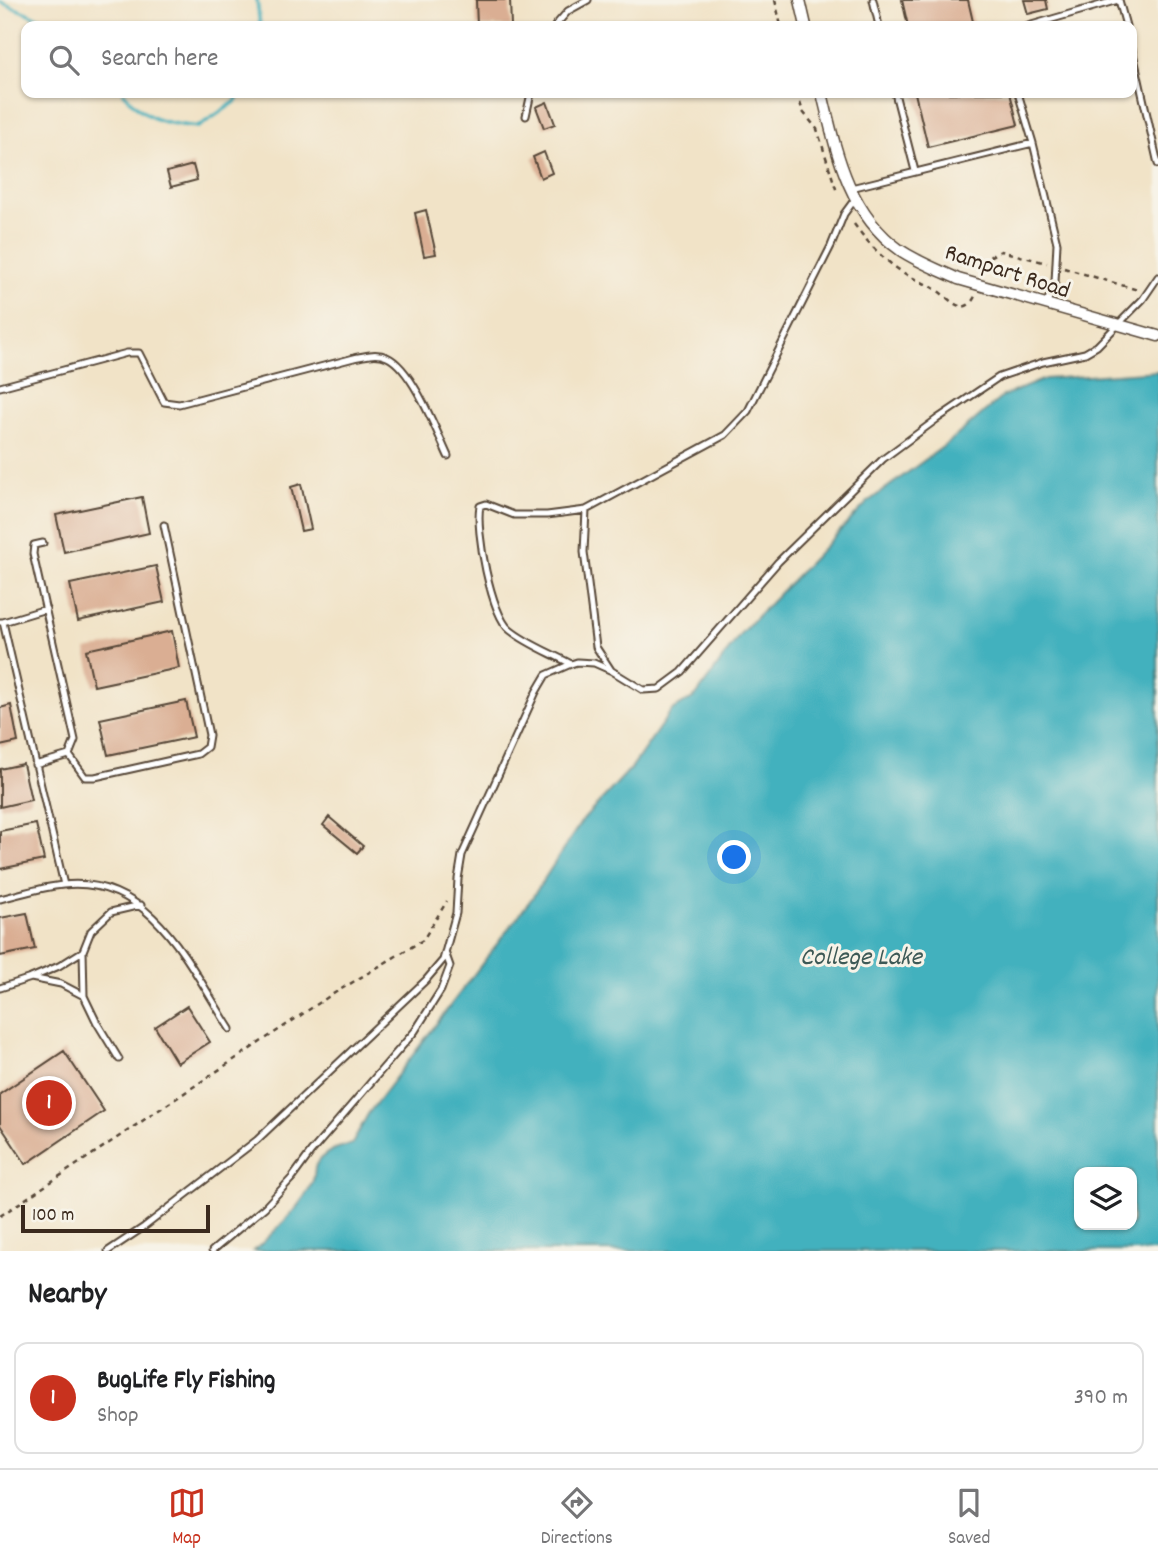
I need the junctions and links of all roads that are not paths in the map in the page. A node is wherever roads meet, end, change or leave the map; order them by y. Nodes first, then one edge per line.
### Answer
1 (588, 0) edge
2 (800, 0) edge
3 (873, 0) edge
4 (1118, 0) edge
5 (559, 21) edge
6 (805, 21) edge
7 (878, 21) edge
8 (1045, 21) edge
9 (1124, 21) edge
10 (1137, 71) edge
11 (530, 98) edge
12 (823, 98) edge
13 (896, 98) edge
14 (1019, 98) edge
15 (526, 116) dead end
16 (1032, 143) junction
17 (1158, 164) edge
18 (915, 171) junction
19 (852, 194) junction
20 (1158, 276) edge
21 (1046, 305) junction
22 (1117, 325) junction
23 (1158, 336) edge
24 (0, 387) edge
25 (447, 456) dead end
26 (586, 510) junction
27 (164, 525) dead end
28 (43, 544) dead end
29 (46, 610) junction
30 (2, 622) edge
31 (571, 664) junction
32 (612, 671) junction
33 (69, 755) junction
34 (35, 765) junction
35 (64, 885) junction
36 (0, 899) edge
37 (141, 905) junction
38 (83, 951) junction
39 (445, 952) junction
40 (31, 978) junction
41 (0, 988) edge
42 (84, 996) junction
43 (230, 1029) dead end
44 (119, 1059) dead end
45 (108, 1251) edge
46 (212, 1251) edge

1 - 5 lane
2 - 6 street
3 - 7 lane
4 - 8 lane
4 - 9 lane
10 - 17 lane
11 - 15 lane
12 - 19 street, Rampart Road
13 - 18 lane
14 - 16 lane
16 - 18 lane
16 - 21 lane
18 - 19 lane
19 - 21 street, Rampart Road
19 - 26 lane
20 - 22 lane
21 - 22 street, Rampart Road
22 - 23 street, Rampart Road
22 - 32 lane
24 - 25 lane
26 - 31 lane
26 - 32 lane
27 - 33 lane
28 - 29 lane
29 - 30 lane
29 - 33 lane
30 - 34 lane
31 - 32 lane
31 - 39 lane
33 - 34 lane
34 - 35 lane
35 - 36 lane
35 - 37 lane
37 - 38 lane
37 - 43 lane
38 - 40 lane
38 - 42 lane
39 - 45 lane
39 - 46 lane
40 - 41 lane
40 - 42 lane
42 - 44 lane

